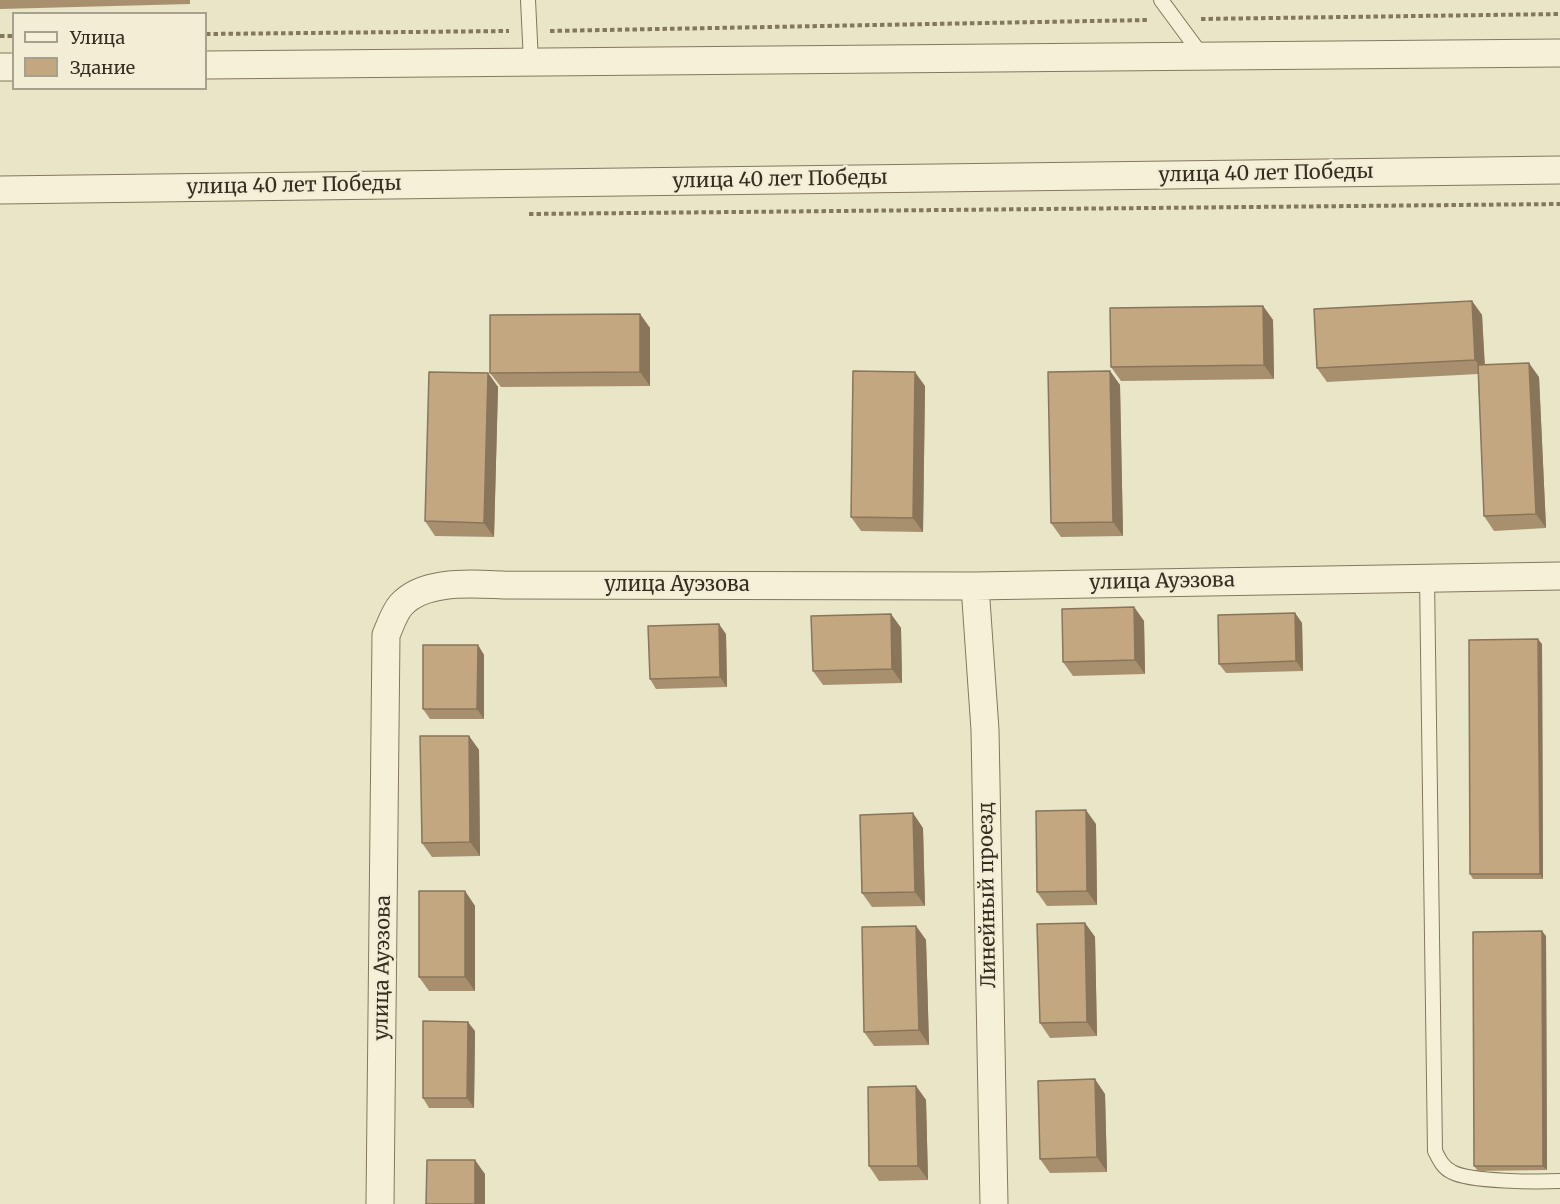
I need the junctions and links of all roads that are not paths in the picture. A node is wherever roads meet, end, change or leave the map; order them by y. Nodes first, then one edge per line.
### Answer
1 (528, 0) edge
2 (1161, 0) edge
3 (1560, 53) edge
4 (1203, 57) junction
5 (531, 62) junction
6 (207, 65) edge
7 (1560, 170) edge
8 (0, 190) edge
9 (1560, 576) edge
10 (1427, 578) junction
11 (975, 586) junction
12 (1560, 1181) edge
13 (380, 1204) edge
14 (994, 1204) edge

1 - 5 lane
2 - 4 lane
3 - 4 street
4 - 5 street
5 - 6 street
7 - 8 street, улица 40 лет Победы
9 - 10 street, улица Ауэзова
10 - 11 street, улица Ауэзова
10 - 12 lane
11 - 13 street, улица Ауэзова
11 - 14 street, Линейный проезд

